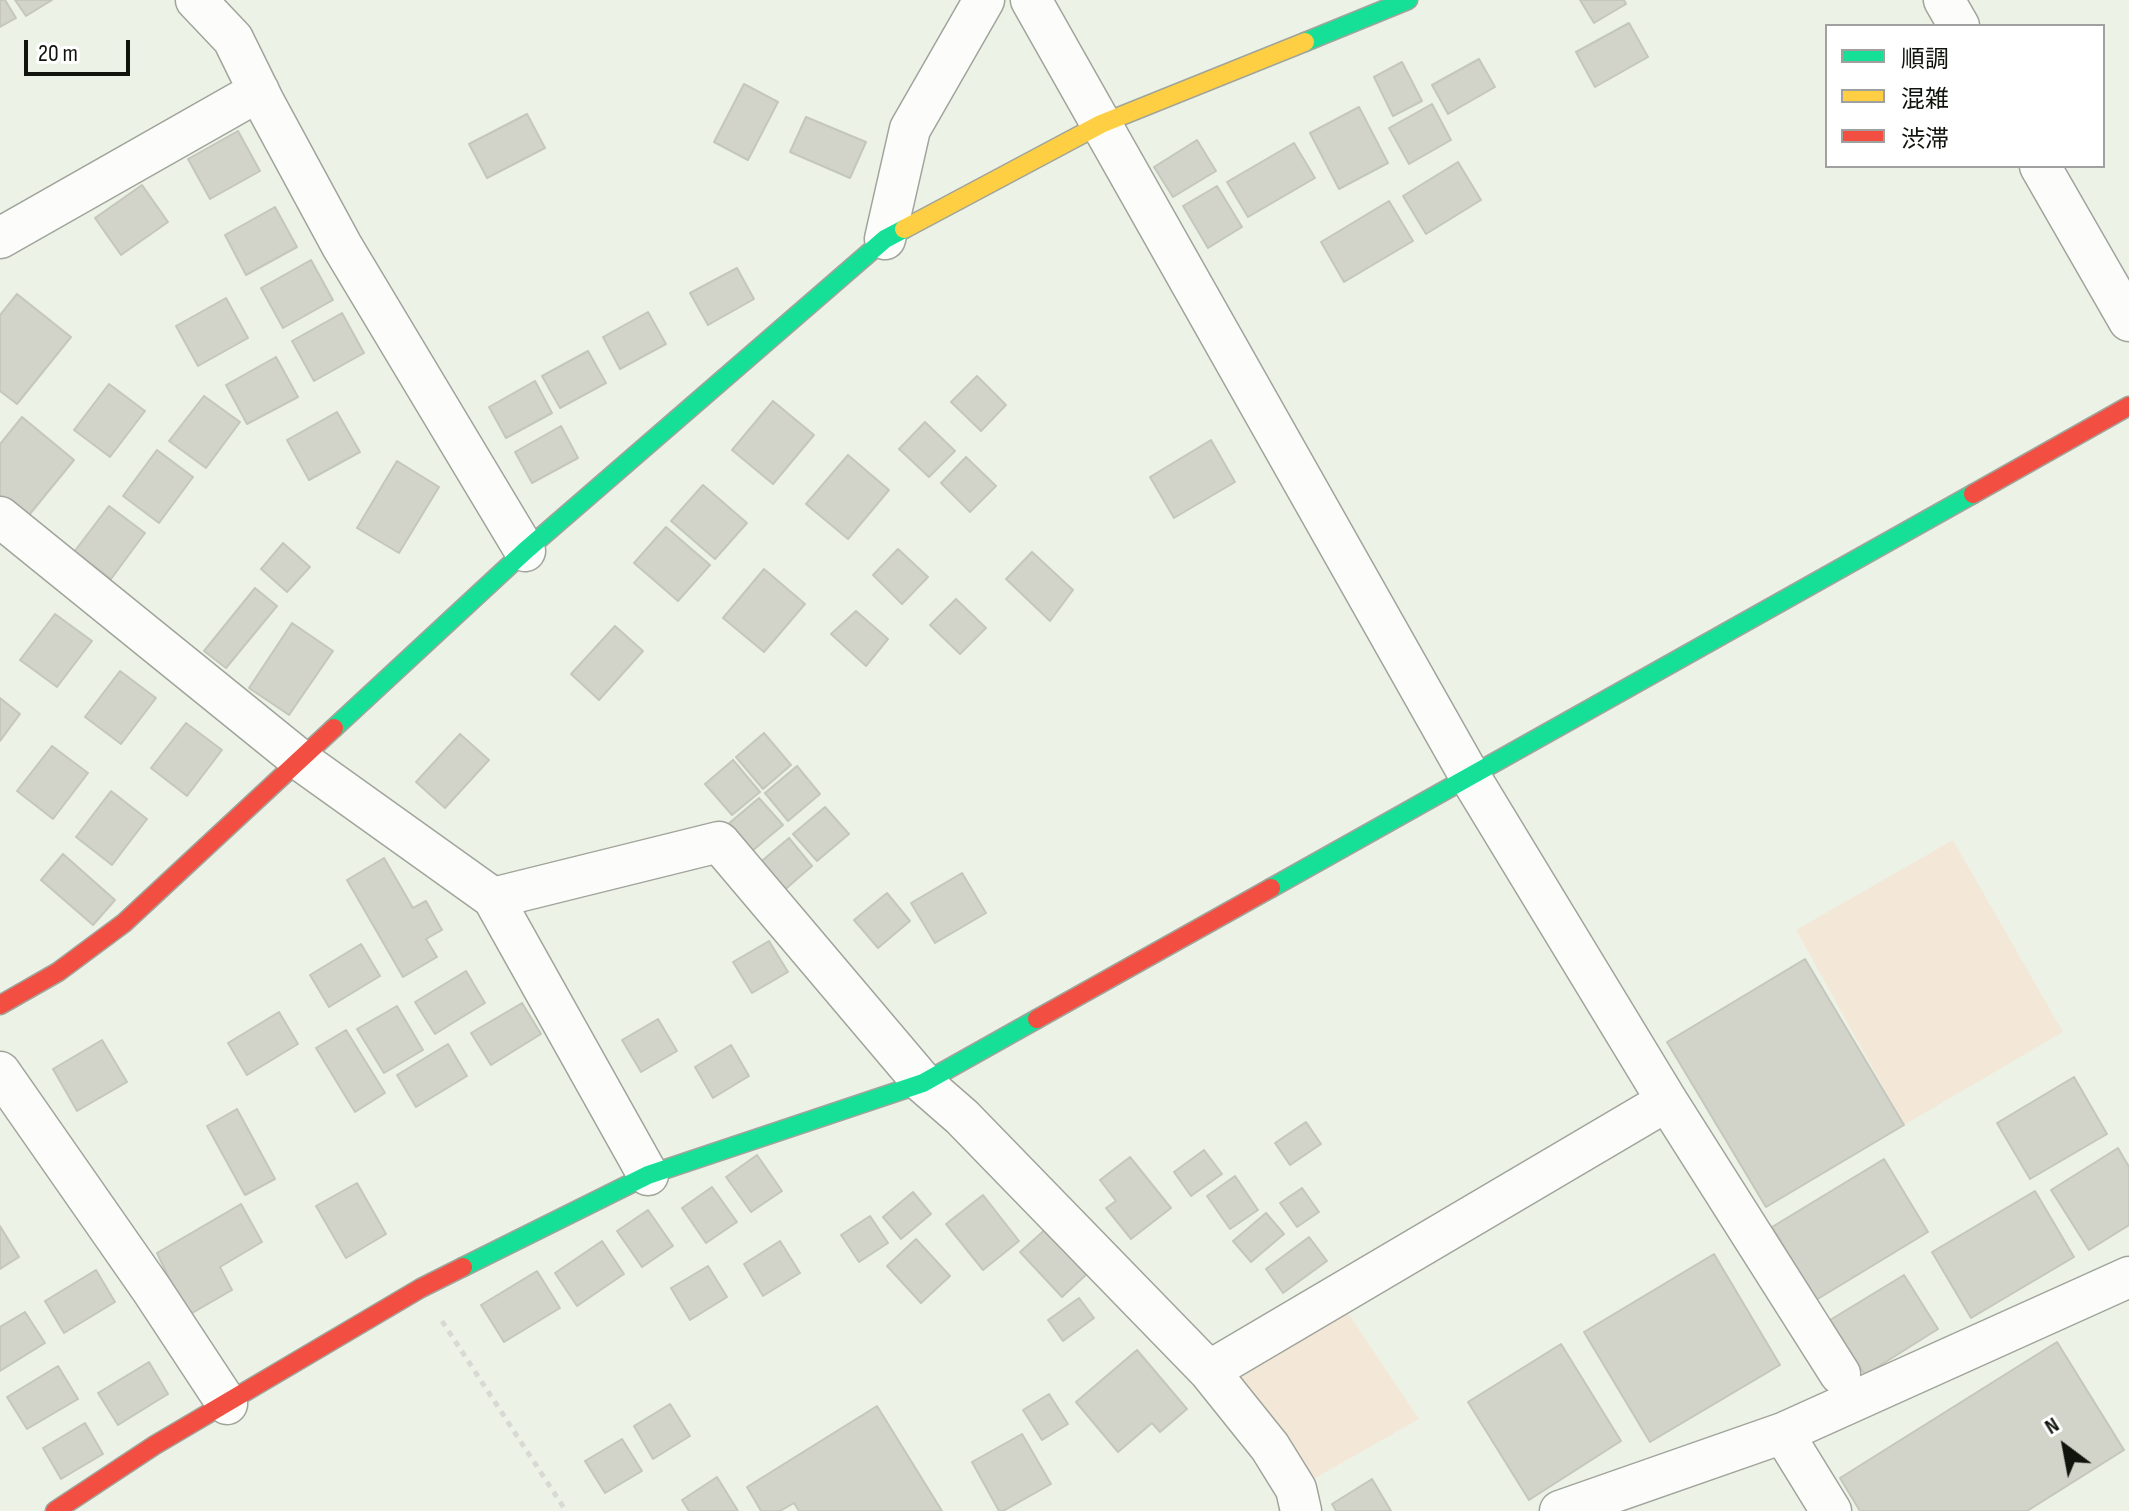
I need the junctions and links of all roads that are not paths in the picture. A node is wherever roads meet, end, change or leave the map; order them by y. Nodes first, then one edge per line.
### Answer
1 (196, 0) edge
2 (984, 0) edge
3 (1031, 0) edge
4 (1408, 0) edge
5 (1944, 0) edge
6 (1958, 24) edge
7 (259, 91) junction
8 (1101, 124) junction
9 (2041, 168) edge
10 (0, 238) edge
11 (885, 239) junction
12 (2129, 321) edge
13 (2129, 406) edge
14 (0, 517) edge
15 (525, 551) junction
16 (300, 760) junction
17 (1469, 775) junction
18 (493, 898) junction
19 (0, 1005) edge
20 (0, 1072) edge
21 (923, 1083) junction
22 (1667, 1101) junction
23 (648, 1175) junction
24 (2129, 1277) edge
25 (1209, 1371) junction
26 (1840, 1374) dead end
27 (227, 1404) junction
28 (1783, 1433) junction
29 (55, 1511) edge
30 (1301, 1511) edge
31 (1560, 1511) edge
32 (1831, 1511) edge

1 - 7 street
2 - 11 street
3 - 8 street
4 - 8 street
5 - 6 street
7 - 10 street
7 - 15 street
8 - 11 street
8 - 17 street
9 - 12 street
11 - 15 street
13 - 17 street
14 - 16 street
15 - 16 street
16 - 18 street
16 - 19 street
17 - 21 street
17 - 22 street
18 - 21 street
18 - 23 street
20 - 27 street
21 - 23 street
21 - 25 street
22 - 25 street
22 - 26 street
23 - 27 street
24 - 28 street
25 - 30 street
27 - 29 street
28 - 31 street
28 - 32 street

